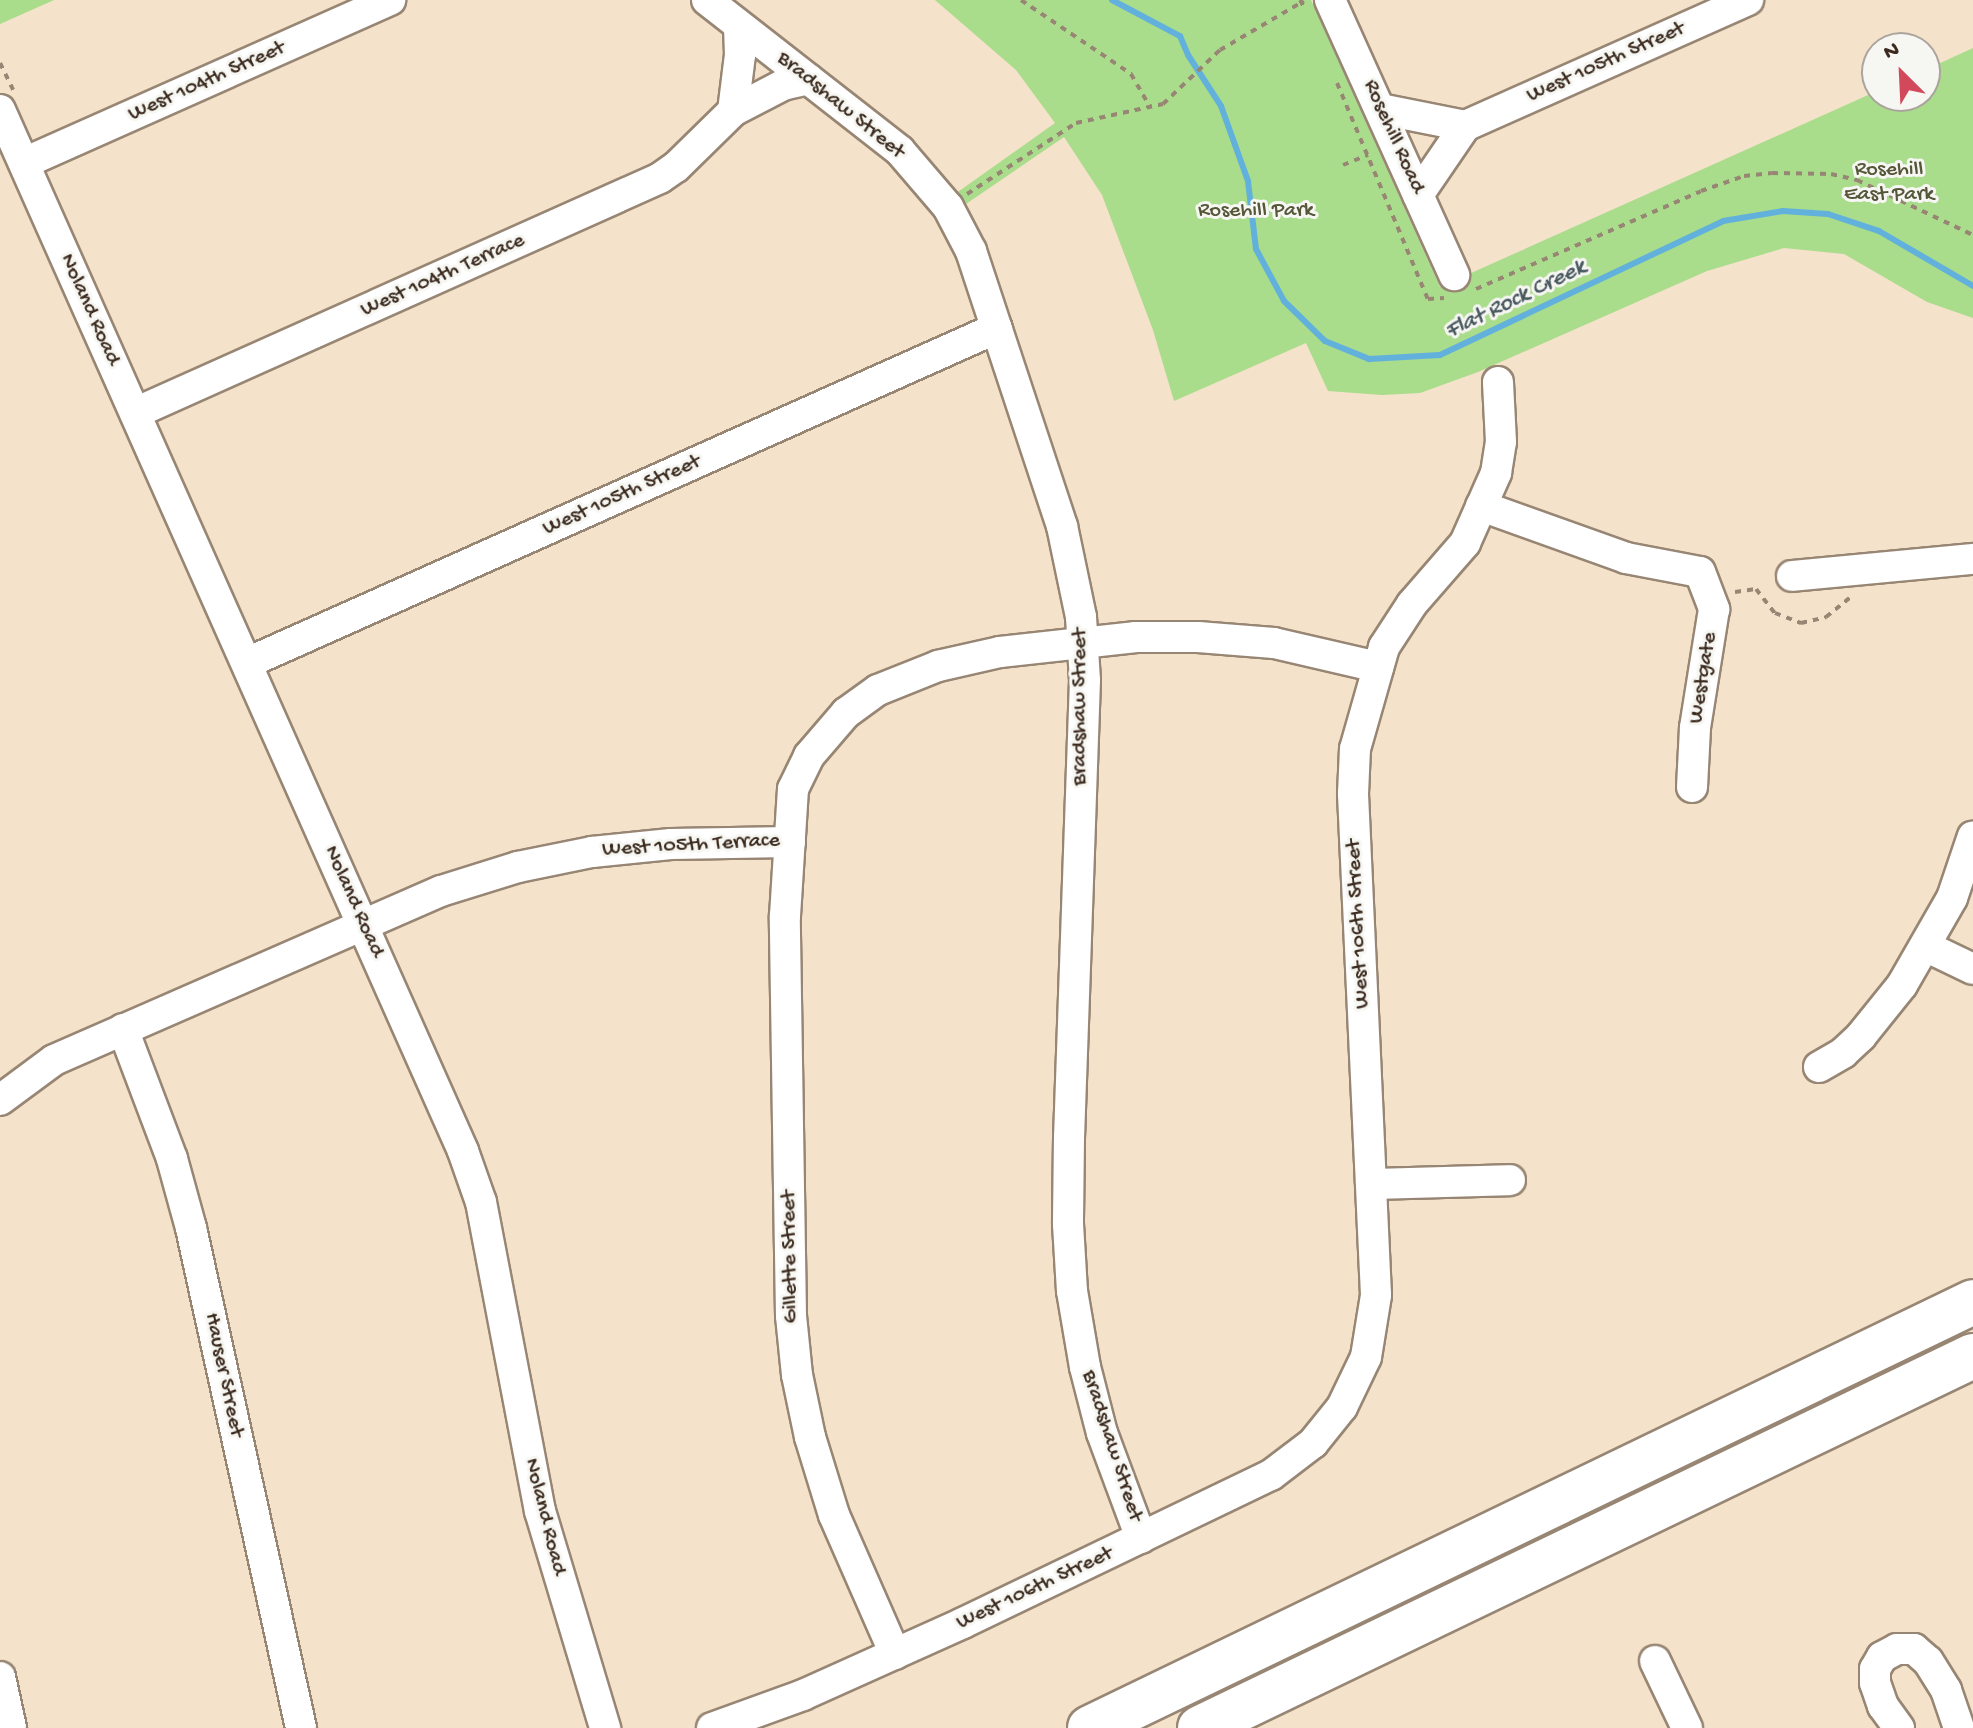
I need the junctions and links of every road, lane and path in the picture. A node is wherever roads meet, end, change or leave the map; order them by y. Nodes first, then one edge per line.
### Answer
1 (390, 0) edge
2 (707, 0) edge
3 (1021, 0) edge
4 (1748, 0) edge
5 (1309, 3) edge
6 (739, 26) junction
7 (1332, 70) dead end
8 (808, 79) junction
9 (1151, 108) junction
10 (1380, 109) junction
11 (0, 110) edge
12 (733, 111) junction
13 (1465, 126) junction
14 (1368, 155) junction
15 (24, 163) junction
16 (1343, 165) dead end
17 (1418, 195) junction
18 (948, 207) junction
19 (1973, 235) edge
20 (1459, 288) junction
21 (997, 328) junction
22 (1498, 382) dead end
23 (135, 413) junction
24 (1481, 506) junction
25 (1973, 559) edge
26 (1792, 576) dead end
27 (1726, 594) dead end
28 (1856, 595) dead end
29 (1083, 642) junction
30 (247, 663) junction
31 (1378, 667) junction
32 (1692, 787) dead end
33 (1973, 836) edge
34 (790, 842) junction
35 (362, 922) junction
36 (1925, 946) junction
37 (1973, 969) edge
38 (123, 1029) junction
39 (1819, 1067) dead end
40 (0, 1100) edge
41 (1510, 1180) dead end
42 (1371, 1184) junction
43 (1973, 1302) edge
44 (1973, 1356) edge
45 (1141, 1538) junction
46 (895, 1654) junction
47 (1655, 1661) dead end
48 (0, 1677) edge
49 (11, 1728) edge
50 (301, 1728) edge
51 (605, 1728) edge
52 (712, 1728) edge
53 (1090, 1728) edge
54 (1200, 1728) edge
55 (1687, 1728) edge
56 (1899, 1728) edge
57 (1959, 1728) edge

1 - 15 street, West 104th Street
2 - 6 street, Bradshaw Street
3 - 9 path
4 - 13 street, West 105th Street
5 - 9 path
5 - 10 street, Rosehill Road
6 - 8 street, Bradshaw Street
6 - 12 street
7 - 14 path
8 - 12 street, West 104th Terrace
8 - 18 street, Bradshaw Street
9 - 18 path
10 - 13 street
10 - 17 street, Rosehill Road
11 - 15 street, Noland Road
12 - 23 street, West 104th Terrace
13 - 17 street
14 - 16 path
14 - 20 path
15 - 23 street, Noland Road
17 - 20 street, Rosehill Road
18 - 21 street, Bradshaw Street
19 - 20 path
21 - 29 street, Bradshaw Street
21 - 30 street, West 105th Street
22 - 24 street
23 - 30 street, Noland Road
24 - 31 street
24 - 32 street, Westgate
25 - 26 street
27 - 28 path
29 - 31 street, West 105th Terrace
29 - 34 street, West 105th Terrace
29 - 45 street, Bradshaw Street
30 - 35 street, Noland Road
31 - 42 street, West 106th Street
33 - 36 street
34 - 35 street, West 105th Terrace
34 - 46 street, Gillette Street
35 - 38 street, West 105th Terrace
35 - 51 street, Noland Road
36 - 37 street
36 - 39 street
38 - 40 street, West 105th Terrace
38 - 50 street, Hauser Street
41 - 42 street
42 - 45 street, West 106th Street
43 - 53 highway
44 - 54 highway
45 - 46 street, West 106th Street
46 - 52 street, West 106th Street
47 - 55 street
48 - 49 street
56 - 57 street

